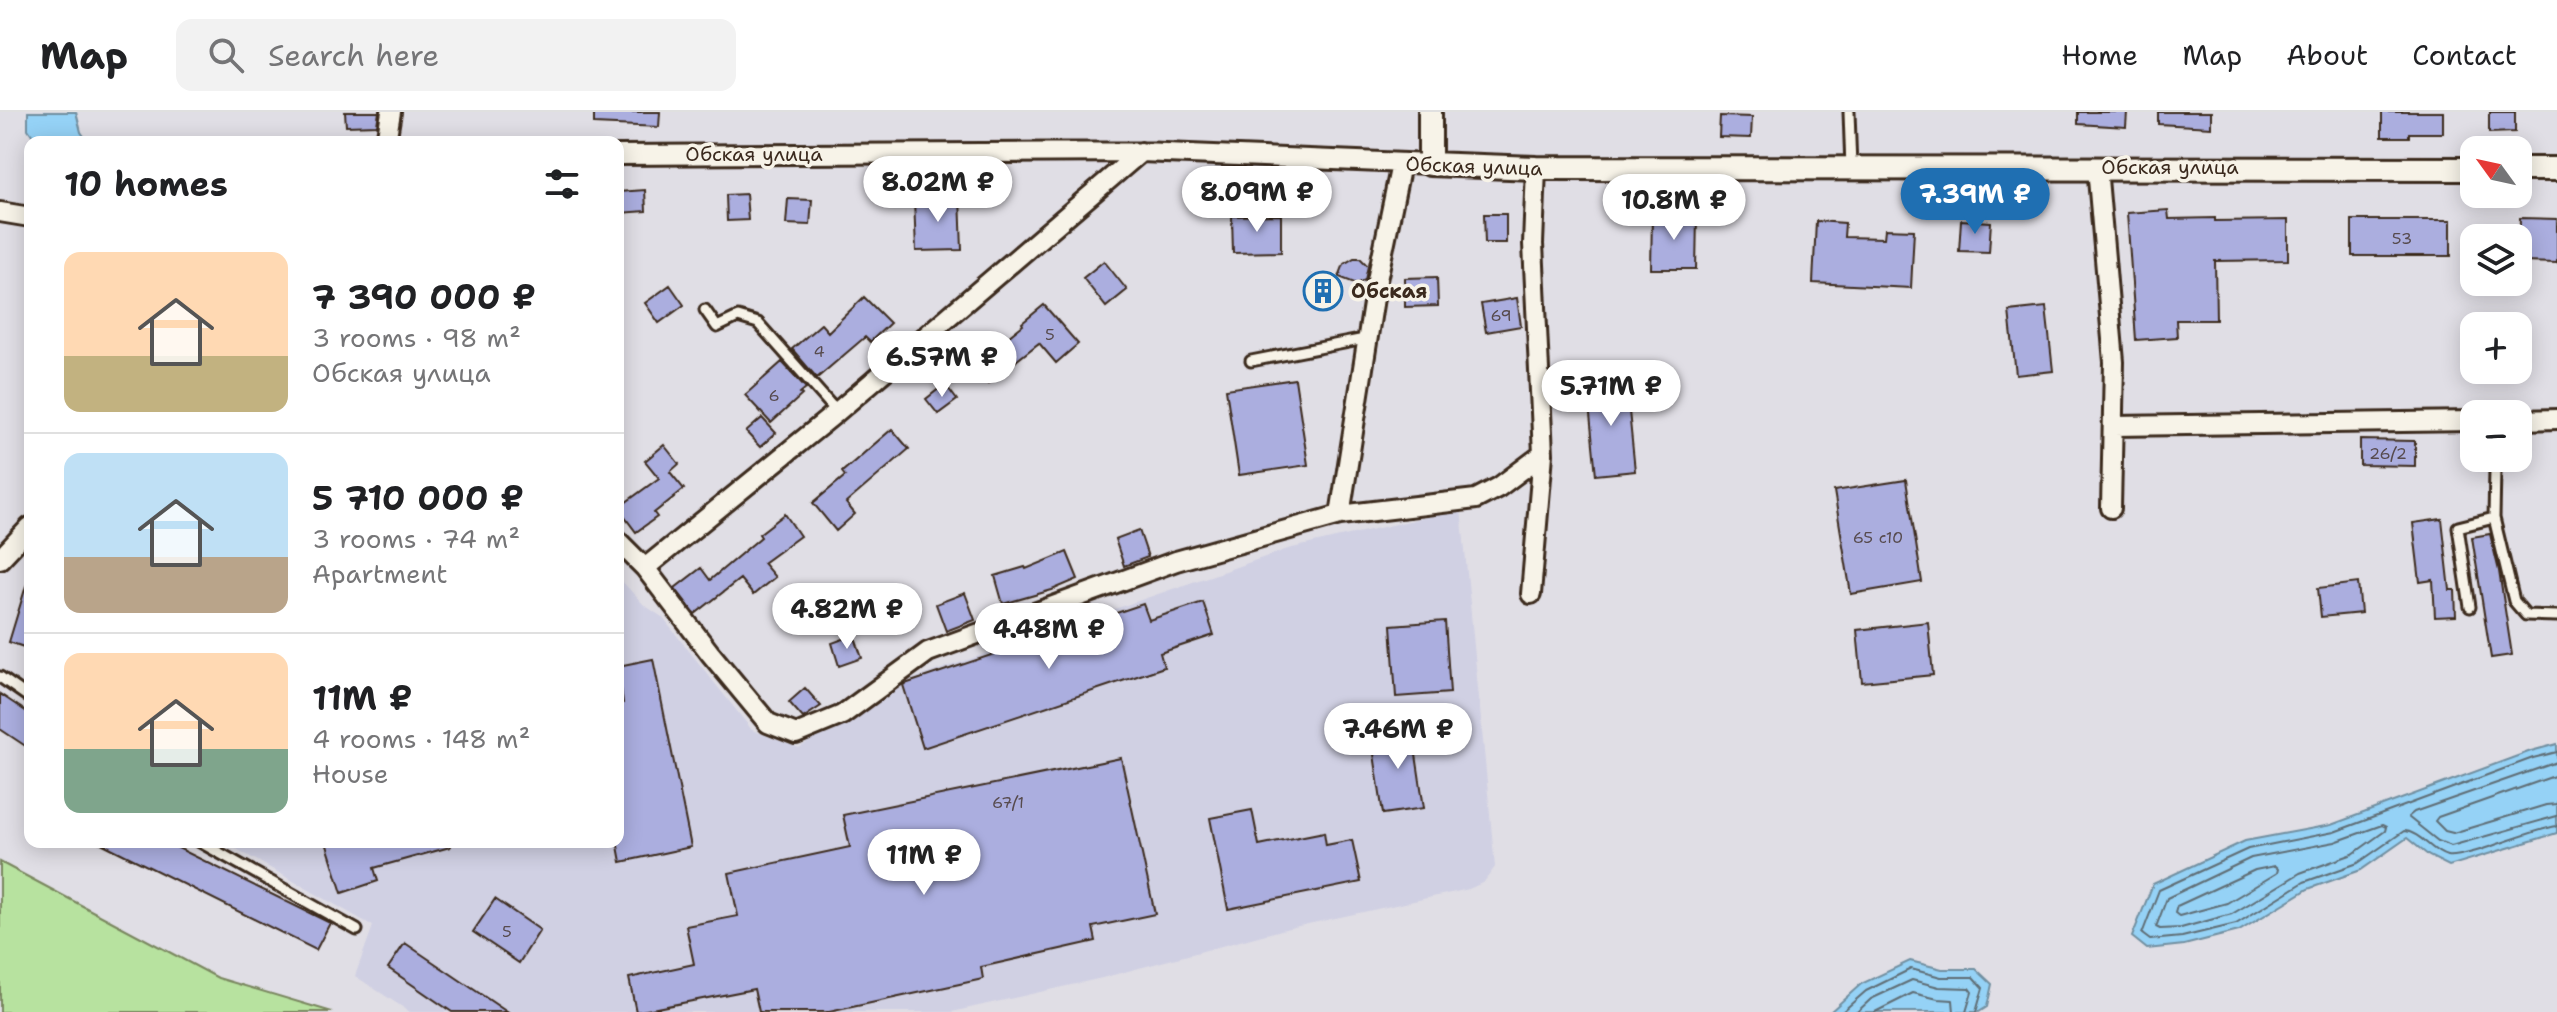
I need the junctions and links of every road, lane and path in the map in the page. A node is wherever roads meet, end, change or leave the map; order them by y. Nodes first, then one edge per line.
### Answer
1 (391, 112) edge
2 (1430, 112) edge
3 (1849, 112) edge
4 (387, 136) edge
5 (1141, 152) junction
6 (624, 155) edge
7 (1401, 164) junction
8 (1430, 164) junction
9 (2097, 167) junction
10 (1536, 168) junction
11 (1851, 168) junction
12 (2460, 169) edge
13 (2532, 169) edge
14 (2557, 169) edge
15 (0, 212) edge
16 (24, 216) edge
17 (705, 310) dead end
18 (1370, 338) junction
19 (1251, 361) dead end
20 (837, 412) junction
21 (2557, 419) edge
22 (2532, 420) edge
23 (2460, 421) edge
24 (2113, 426) junction
25 (1543, 454) junction
26 (2495, 472) edge
27 (2111, 508) dead end
28 (1340, 515) junction
29 (2494, 518) junction
30 (24, 533) edge
31 (624, 547) edge
32 (0, 559) edge
33 (645, 568) junction
34 (1531, 594) dead end
35 (2470, 607) dead end
36 (2557, 616) edge
37 (0, 677) edge
38 (24, 694) edge
39 (211, 848) edge
40 (357, 930) dead end

1 - 4 street
2 - 8 street
3 - 11 lane
5 - 6 street, Обская улица
5 - 7 street, Обская улица
5 - 20 street
7 - 8 street, Обская улица
7 - 18 street
8 - 10 street, Обская улица
9 - 11 street, Обская улица
9 - 12 street, Обская улица
9 - 24 street
10 - 11 street, Обская улица
10 - 25 street
13 - 14 street
15 - 16 street
17 - 20 lane
18 - 19 lane
18 - 28 street
20 - 33 street
21 - 22 street
23 - 24 street
24 - 27 street
25 - 28 street
25 - 34 street
26 - 29 lane
28 - 33 street
29 - 35 lane
29 - 36 lane
30 - 32 street
31 - 33 street
37 - 38 lane
39 - 40 lane

